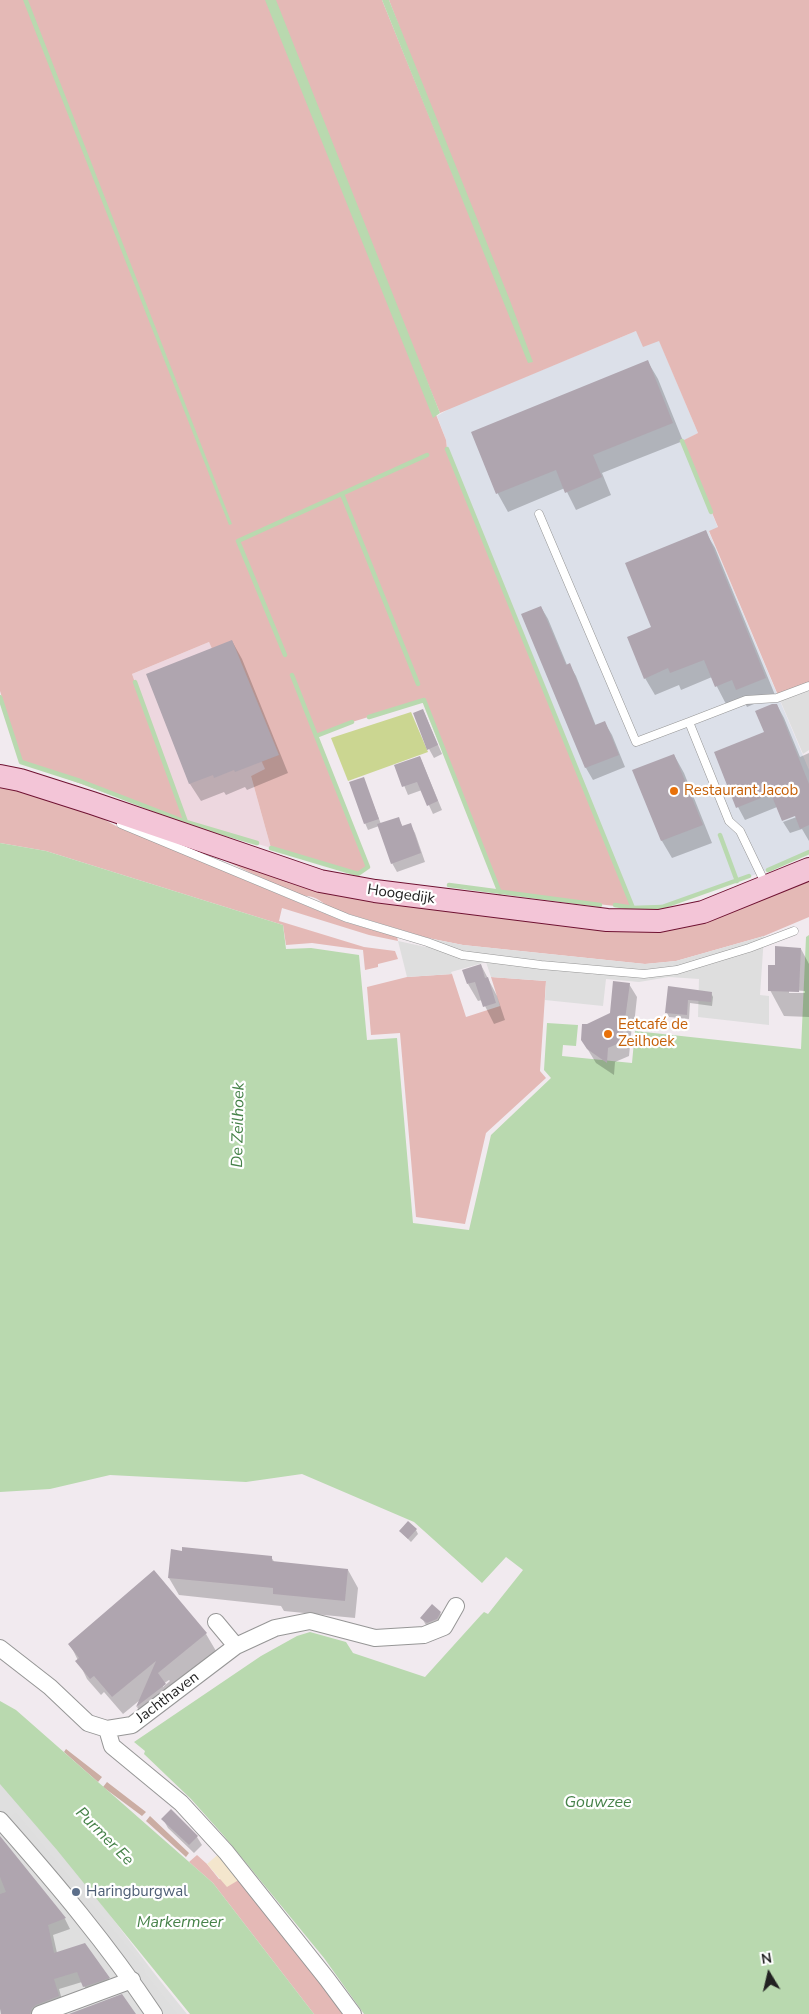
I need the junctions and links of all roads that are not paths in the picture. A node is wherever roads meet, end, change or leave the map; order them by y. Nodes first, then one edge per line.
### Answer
1 (539, 514) dead end
2 (809, 686) edge
3 (689, 722) junction
4 (0, 776) edge
5 (92, 803) junction
6 (809, 869) edge
7 (767, 887) junction
8 (794, 931) dead end
9 (456, 1606) dead end
10 (216, 1622) dead end
11 (236, 1646) junction
12 (0, 1648) edge
13 (108, 1729) junction
14 (0, 1820) edge
15 (132, 1980) junction
16 (40, 2014) edge
17 (154, 2014) edge
18 (353, 2014) edge

1 - 3 lane
2 - 3 lane
3 - 7 lane
4 - 5 street, Hoogedijk
5 - 7 street, Hoogedijk
5 - 8 lane
6 - 7 street, Hoogedijk
9 - 11 street, Jachthaven
10 - 11 street
11 - 13 street, Jachthaven
12 - 13 street
13 - 18 street
14 - 15 street
15 - 16 street
15 - 17 street

